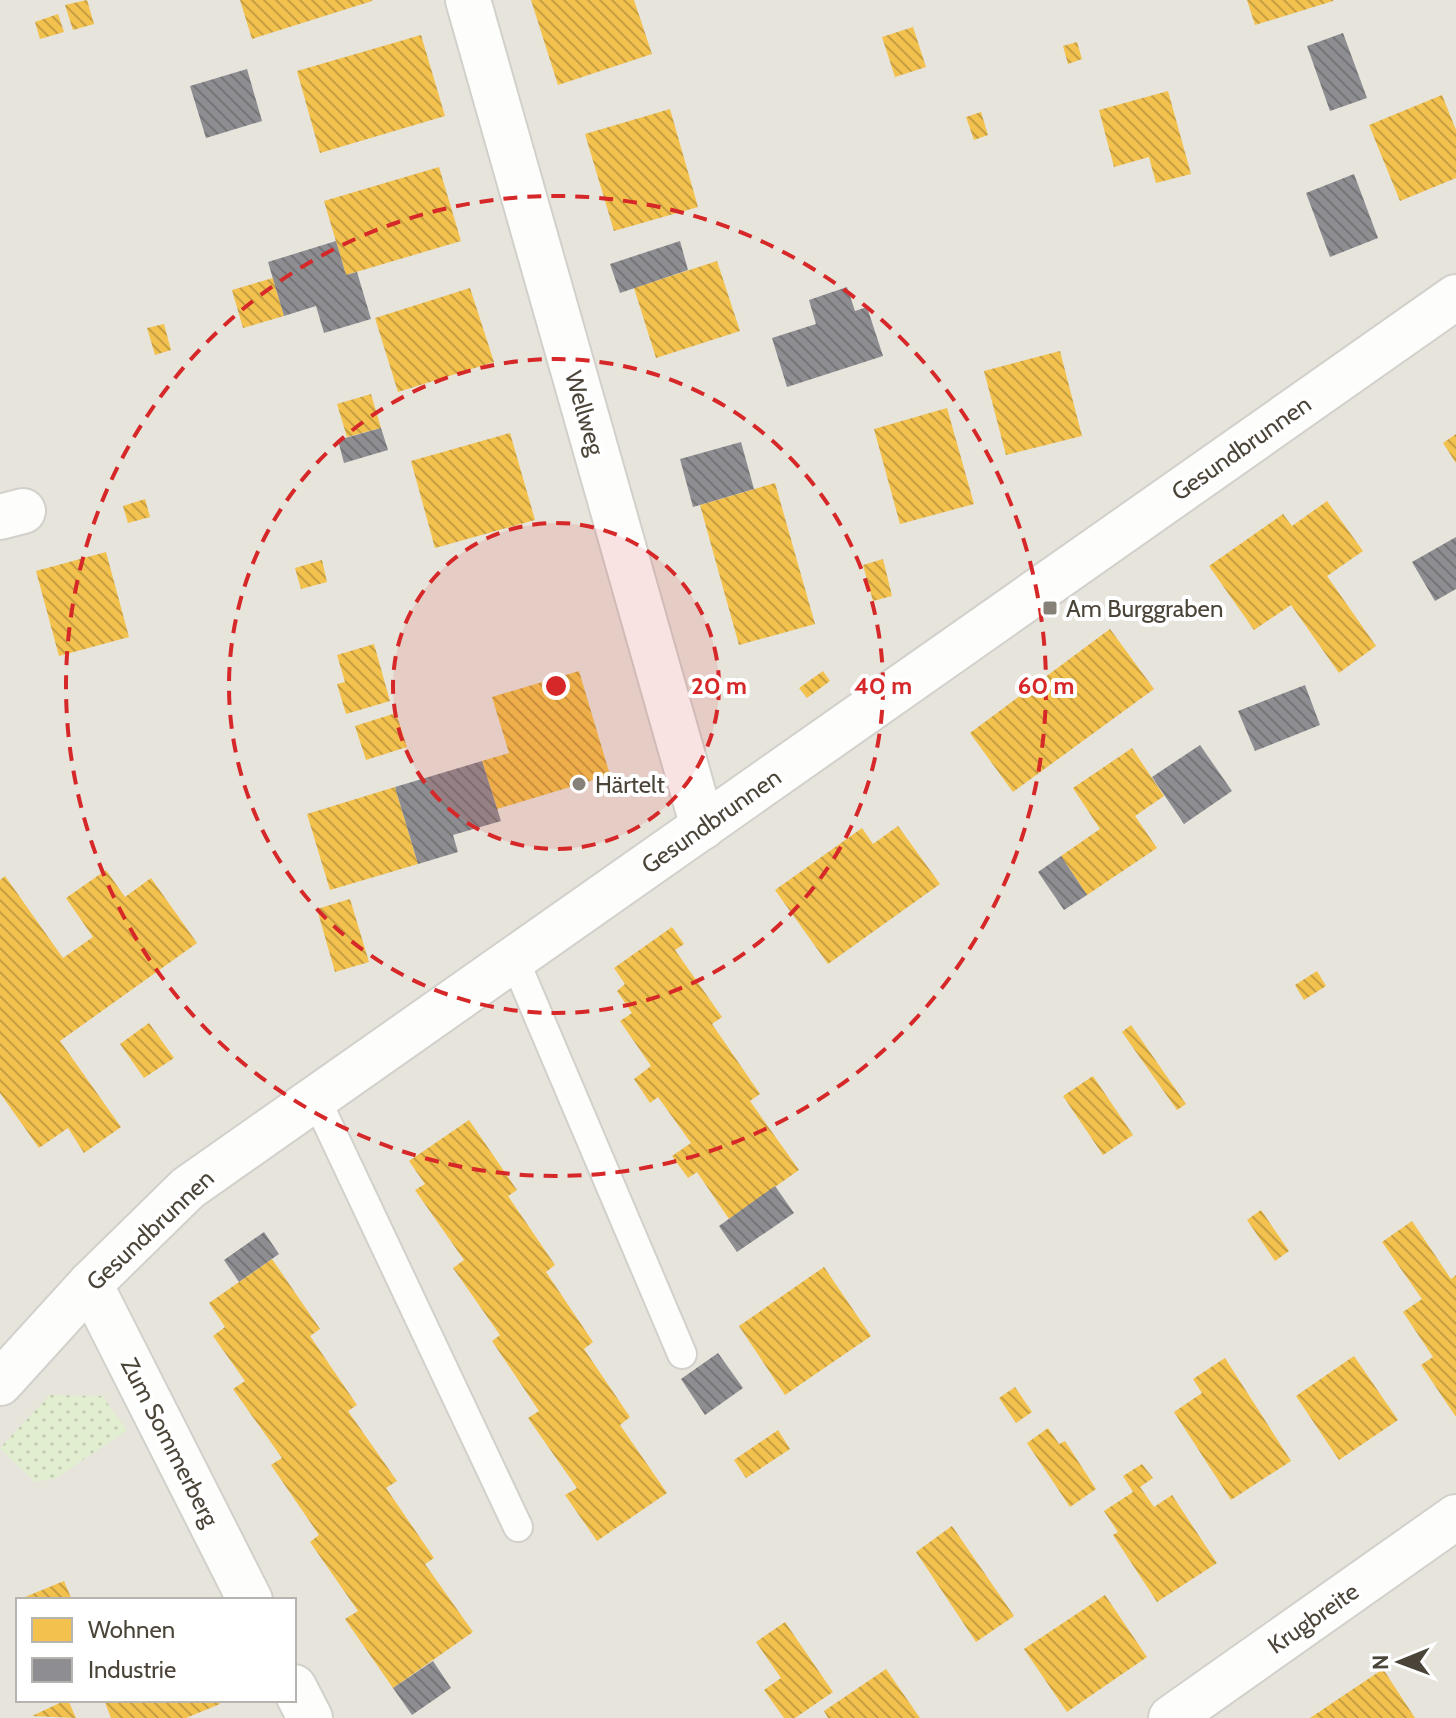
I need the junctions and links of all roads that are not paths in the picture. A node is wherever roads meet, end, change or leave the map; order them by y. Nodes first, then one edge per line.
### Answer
1 (468, 0) edge
2 (1456, 297) edge
3 (703, 827) junction
4 (515, 961) junction
5 (316, 1099) junction
6 (90, 1284) junction
7 (682, 1354) dead end
8 (0, 1383) edge
9 (1456, 1517) edge
10 (518, 1527) dead end
11 (249, 1598) edge
12 (296, 1691) edge
13 (310, 1718) edge
14 (1171, 1718) edge

1 - 3 street, Wellweg
2 - 3 street, Gesundbrunnen
3 - 4 street, Gesundbrunnen
4 - 5 street, Gesundbrunnen
4 - 7 lane
5 - 6 street, Gesundbrunnen
5 - 10 lane
6 - 8 street, Gesundbrunnen
6 - 11 street, Zum Sommerberg
9 - 14 street, Krugbreite
12 - 13 street

